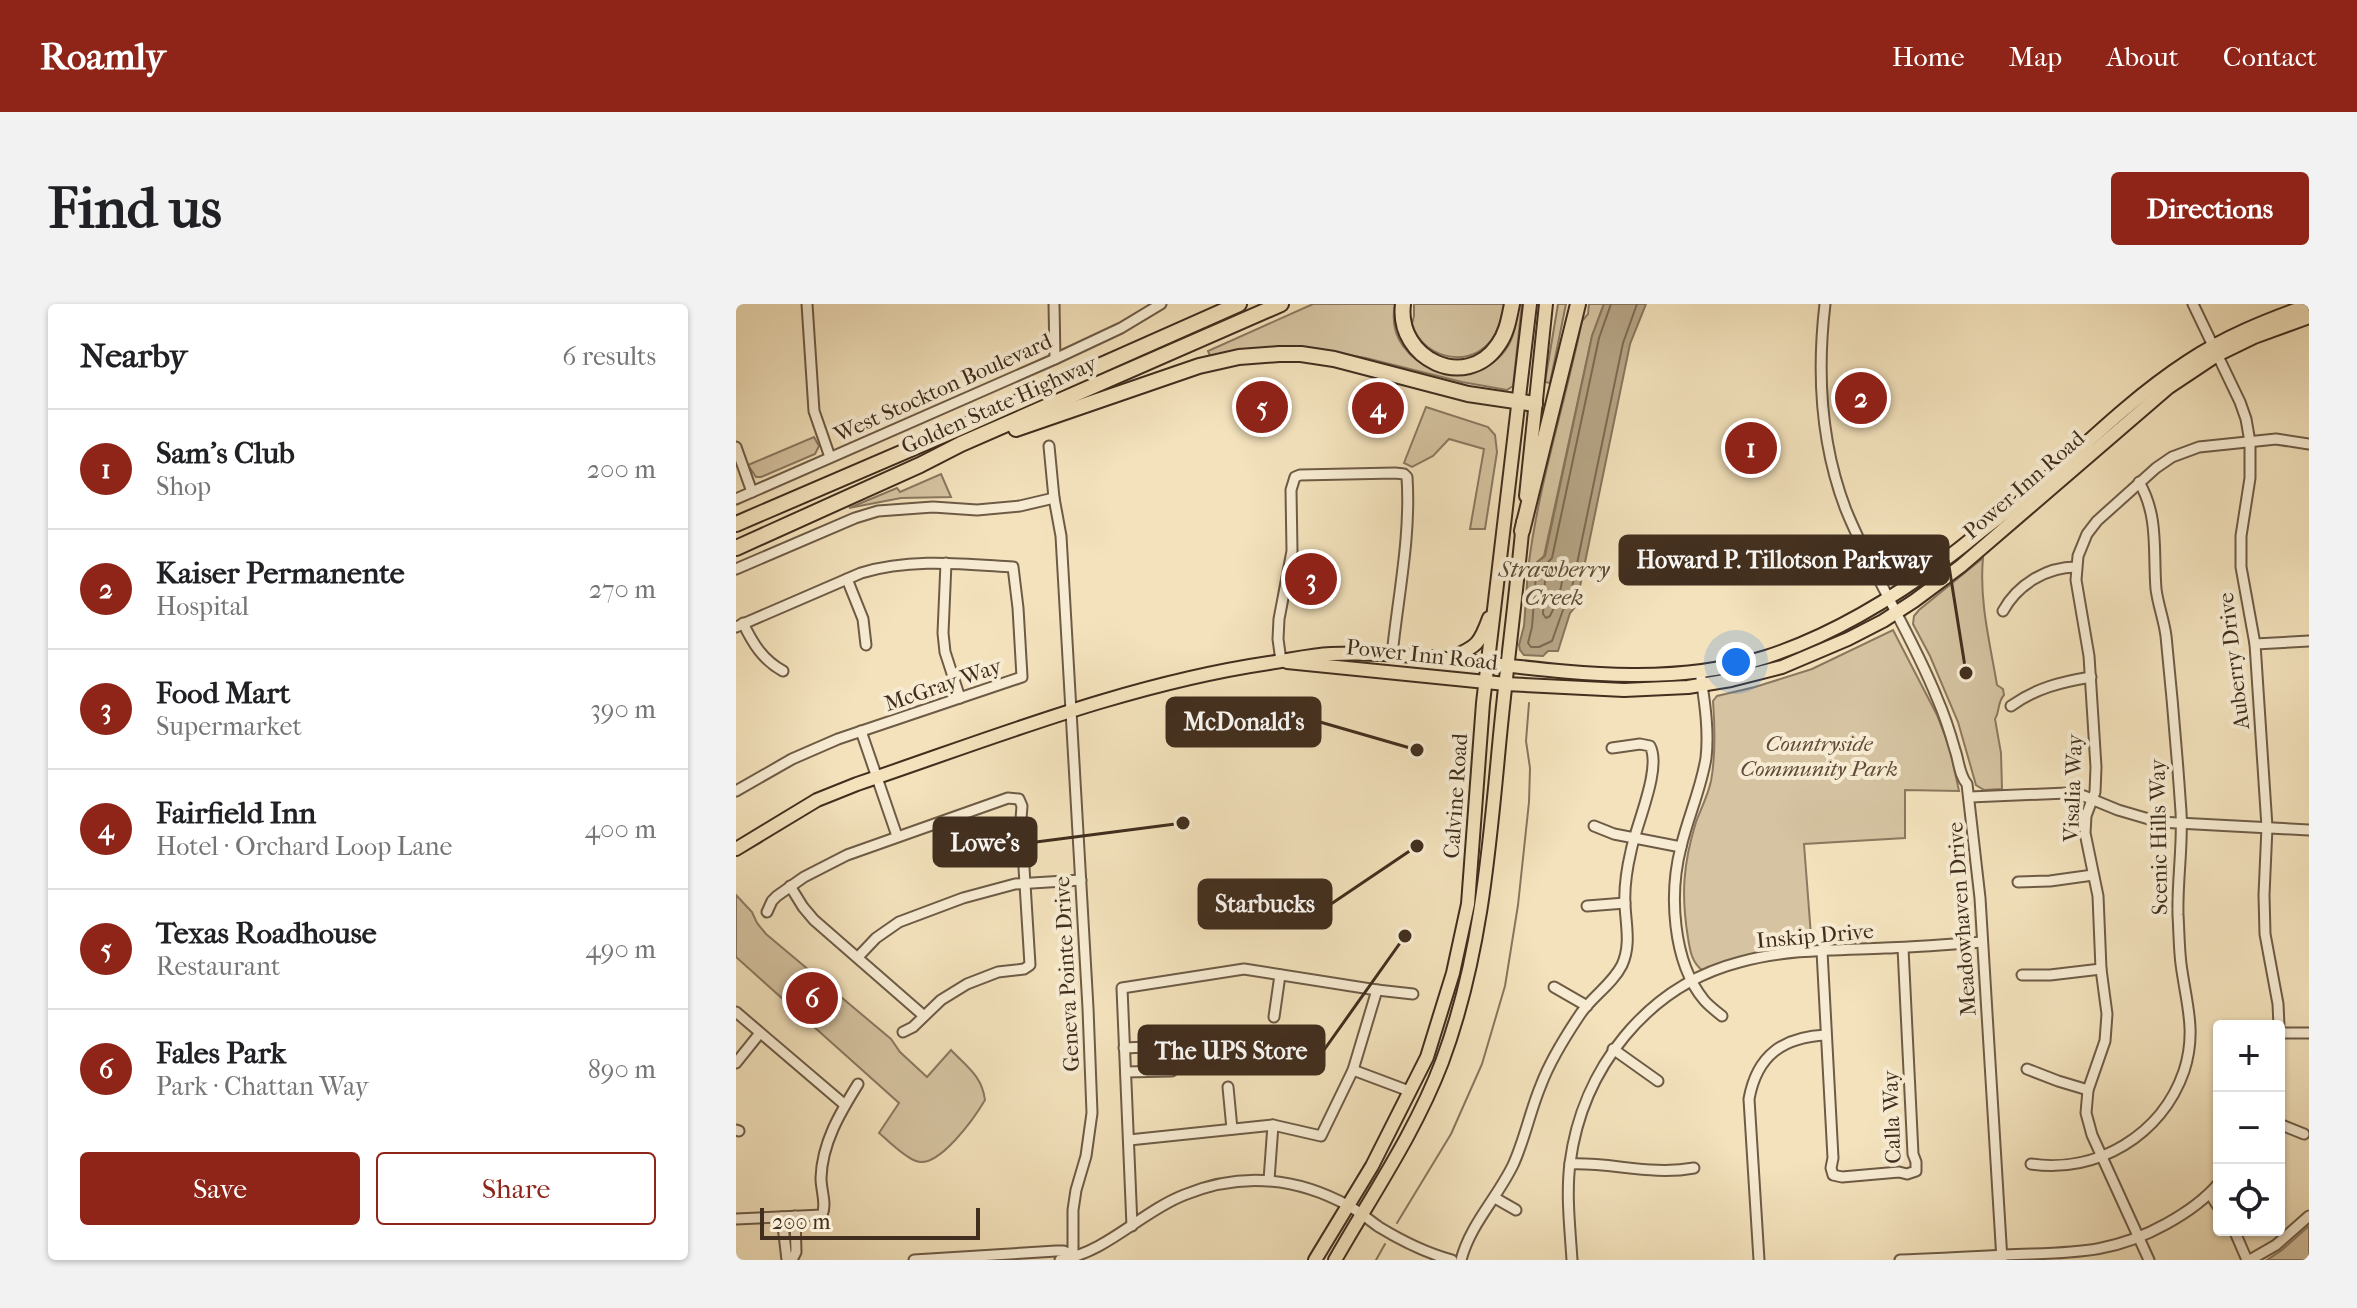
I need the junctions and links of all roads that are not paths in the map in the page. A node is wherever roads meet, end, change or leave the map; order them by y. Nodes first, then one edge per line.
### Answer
1 (807, 304) edge
2 (1054, 304) edge
3 (1161, 304) edge
4 (1220, 304) edge
5 (1239, 304) edge
6 (1281, 304) edge
7 (1403, 304) edge
8 (1512, 304) edge
9 (1530, 304) edge
10 (1546, 304) edge
11 (1578, 304) edge
12 (1825, 304) edge
13 (2193, 304) edge
14 (2309, 305) edge
15 (2309, 317) edge
16 (1167, 336) junction
17 (2214, 351) junction
18 (1055, 359) junction
19 (1519, 402) junction
20 (1535, 404) junction
21 (2250, 442) junction
22 (961, 444) junction
23 (2309, 444) edge
24 (1049, 446) dead end
25 (736, 447) edge
26 (830, 457) junction
27 (2139, 482) junction
28 (752, 492) junction
29 (1054, 498) junction
30 (736, 499) edge
31 (736, 524) edge
32 (1522, 531) junction
33 (736, 548) edge
34 (946, 563) junction
35 (2076, 567) junction
36 (736, 569) edge
37 (847, 579) junction
38 (1889, 598) junction
39 (1495, 603) junction
40 (2003, 611) dead end
41 (1897, 613) junction
42 (740, 625) edge
43 (2309, 641) edge
44 (2255, 644) junction
45 (866, 645) dead end
46 (1392, 655) junction
47 (1449, 659) junction
48 (1281, 661) junction
49 (1488, 664) junction
50 (1508, 667) junction
51 (1700, 670) junction
52 (783, 671) dead end
53 (2091, 677) junction
54 (1486, 682) junction
55 (1506, 684) junction
56 (1702, 685) junction
57 (960, 698) junction
58 (2011, 706) dead end
59 (1071, 713) junction
60 (861, 731) junction
61 (1612, 748) dead end
62 (876, 777) junction
63 (736, 791) edge
64 (1970, 797) junction
65 (2092, 799) junction
66 (2181, 824) junction
67 (1594, 826) dead end
68 (2267, 827) junction
69 (2309, 830) edge
70 (897, 836) junction
71 (1634, 838) junction
72 (1681, 847) junction
73 (736, 849) edge
74 (2093, 875) junction
75 (1081, 880) junction
76 (2018, 882) dead end
77 (1024, 883) junction
78 (790, 886) junction
79 (1625, 903) junction
80 (1587, 906) dead end
81 (767, 912) dead end
82 (1982, 942) junction
83 (1903, 948) junction
84 (1822, 951) junction
85 (858, 957) junction
86 (2101, 969) junction
87 (1280, 975) junction
88 (2022, 975) dead end
89 (1693, 981) junction
90 (1554, 987) dead end
91 (1377, 990) junction
92 (1413, 994) dead end
93 (1587, 1006) junction
94 (736, 1012) edge
95 (924, 1016) junction
96 (1722, 1016) dead end
97 (1274, 1017) dead end
98 (2278, 1020) edge
99 (2285, 1031) edge
100 (903, 1032) dead end
101 (760, 1033) junction
102 (2309, 1033) edge
103 (1826, 1035) junction
104 (1170, 1046) dead end
105 (1124, 1048) junction
106 (1613, 1049) junction
107 (736, 1063) edge
108 (2027, 1069) dead end
109 (1353, 1070) junction
110 (1172, 1071) dead end
111 (1126, 1072) junction
112 (1658, 1081) dead end
113 (858, 1084) dead end
114 (1228, 1087) dead end
115 (2088, 1090) junction
116 (1409, 1091) junction
117 (845, 1105) junction
118 (1273, 1125) junction
119 (2285, 1126) edge
120 (1232, 1129) junction
121 (2304, 1134) dead end
122 (1129, 1140) junction
123 (2101, 1158) junction
124 (1570, 1164) junction
125 (2031, 1164) dead end
126 (1694, 1168) dead end
127 (1269, 1180) junction
128 (2213, 1190) edge
129 (2210, 1194) junction
130 (1495, 1198) junction
131 (2213, 1199) edge
132 (1348, 1205) junction
133 (1516, 1210) dead end
134 (1361, 1214) junction
135 (795, 1216) junction
136 (2309, 1216) edge
137 (782, 1217) junction
138 (736, 1219) edge
139 (1132, 1226) junction
140 (2237, 1236) edge
141 (2139, 1239) junction
142 (2069, 1256) edge
143 (1073, 1258) edge
144 (2002, 1258) edge
145 (790, 1260) edge
146 (914, 1260) edge
147 (1060, 1260) edge
148 (1315, 1260) edge
149 (1335, 1260) edge
150 (1452, 1260) edge
151 (1461, 1260) edge
152 (1572, 1260) edge
153 (1759, 1260) edge
154 (1900, 1260) edge
155 (1921, 1260) edge
156 (2149, 1260) edge
157 (2248, 1260) edge

1 - 26 street
2 - 18 street
3 - 18 street, West Stockton Boulevard
4 - 16 highway
5 - 16 highway, Golden State Highway
6 - 22 highway, Golden State Highway
7 - 8 highway
9 - 19 main road, Calvine Road
10 - 20 main road, Calvine Road
11 - 32 highway
12 - 38 street, Meadowhaven Drive
13 - 17 street, Auberry Drive
14 - 17 main road, Power Inn Road
15 - 17 main road, Power Inn Road
16 - 31 highway, Golden State Highway
17 - 21 street, Auberry Drive
17 - 38 main road, Power Inn Road
17 - 41 main road, Power Inn Road
18 - 26 street, West Stockton Boulevard
19 - 20 highway
19 - 22 highway
19 - 39 main road, Calvine Road
20 - 32 main road, Calvine Road
21 - 23 street, Visalia Way
21 - 27 street, Visalia Way
21 - 44 street, Auberry Drive
22 - 33 highway, Golden State Highway
24 - 29 street, Geneva Pointe Drive
25 - 28 street
26 - 28 street, West Stockton Boulevard
27 - 35 street, Visalia Way
27 - 66 street, Scenic Hills Way
28 - 30 street, West Stockton Boulevard
29 - 36 street
29 - 59 street, Geneva Pointe Drive
32 - 50 main road, Calvine Road
34 - 37 street, McGray Way
34 - 57 street
34 - 57 street, McGray Way
35 - 40 street
35 - 53 street, Visalia Way
37 - 42 street, McGray Way
37 - 45 street
38 - 41 street, Meadowhaven Drive
38 - 51 main road, Power Inn Road
39 - 47 main road
39 - 49 main road, Calvine Road
41 - 56 main road, Power Inn Road
41 - 64 street, Meadowhaven Drive
42 - 52 street
43 - 44 street
44 - 68 street, Auberry Drive
46 - 47 main road, Power Inn Road
46 - 48 main road, Power Inn Road
46 - 48 street
47 - 49 main road, Power Inn Road
48 - 54 main road, Power Inn Road
48 - 59 main road, Power Inn Road
49 - 50 main road, Power Inn Road
49 - 54 main road, Calvine Road
50 - 51 main road, Power Inn Road
50 - 55 main road, Calvine Road
51 - 56 street
53 - 58 street
53 - 65 street, Visalia Way
54 - 55 main road, Power Inn Road
54 - 116 main road, Calvine Road
55 - 56 main road, Power Inn Road
55 - 134 main road, Calvine Road
56 - 72 street
57 - 60 street, McGray Way
59 - 62 main road, Power Inn Road
59 - 75 street, Geneva Pointe Drive
60 - 62 street
60 - 63 street, McGray Way
61 - 71 street
62 - 70 street
62 - 73 main road, Power Inn Road
64 - 65 street
64 - 82 street, Meadowhaven Drive
65 - 66 street
65 - 74 street, Visalia Way
66 - 68 street
66 - 123 street, Scenic Hills Way
67 - 71 street
68 - 69 street
68 - 98 street, Auberry Drive
70 - 77 street
70 - 78 street
71 - 72 street
71 - 79 street
72 - 89 street
74 - 76 street
74 - 86 street, Visalia Way
75 - 77 street
75 - 143 street, Geneva Pointe Drive
77 - 85 street
77 - 95 street
78 - 81 street
78 - 85 street
79 - 80 street
79 - 93 street
82 - 83 street, Inskip Drive
82 - 144 street, Meadowhaven Drive
83 - 84 street, Inskip Drive
83 - 103 street, Calla Way
84 - 89 street, Inskip Drive
84 - 103 street, Calla Way
85 - 95 street
86 - 88 street
86 - 115 street, Visalia Way
87 - 91 street
87 - 97 street
87 - 105 street
89 - 96 street
89 - 106 street, Inskip Drive
90 - 93 street
91 - 92 street
91 - 109 street
93 - 130 street
94 - 101 street
95 - 100 street
99 - 102 street
101 - 107 street
101 - 117 street
103 - 153 street
104 - 105 street
105 - 111 street
106 - 112 street
106 - 124 street, Inskip Drive
108 - 115 street
109 - 116 street
109 - 118 street
110 - 111 street
111 - 122 street
113 - 117 street
114 - 120 street
115 - 123 street, Visalia Way
116 - 132 main road, Calvine Road
117 - 135 street
118 - 120 street
118 - 127 street
119 - 121 street
120 - 122 street
122 - 139 street
123 - 125 street
123 - 141 street, Visalia Way
124 - 126 street
124 - 152 street, Inskip Drive
127 - 132 street
127 - 139 street
128 - 129 street
129 - 131 street
129 - 141 street
130 - 133 street
130 - 151 street
132 - 134 street
132 - 148 main road, Calvine Road
134 - 149 main road, Calvine Road
134 - 150 street
135 - 137 street
135 - 145 street
136 - 157 street
137 - 138 street
137 - 145 street
139 - 143 street
140 - 157 street
141 - 142 street
141 - 156 street, Visalia Way
142 - 144 street
143 - 146 street
143 - 147 street
144 - 155 street
154 - 155 street

